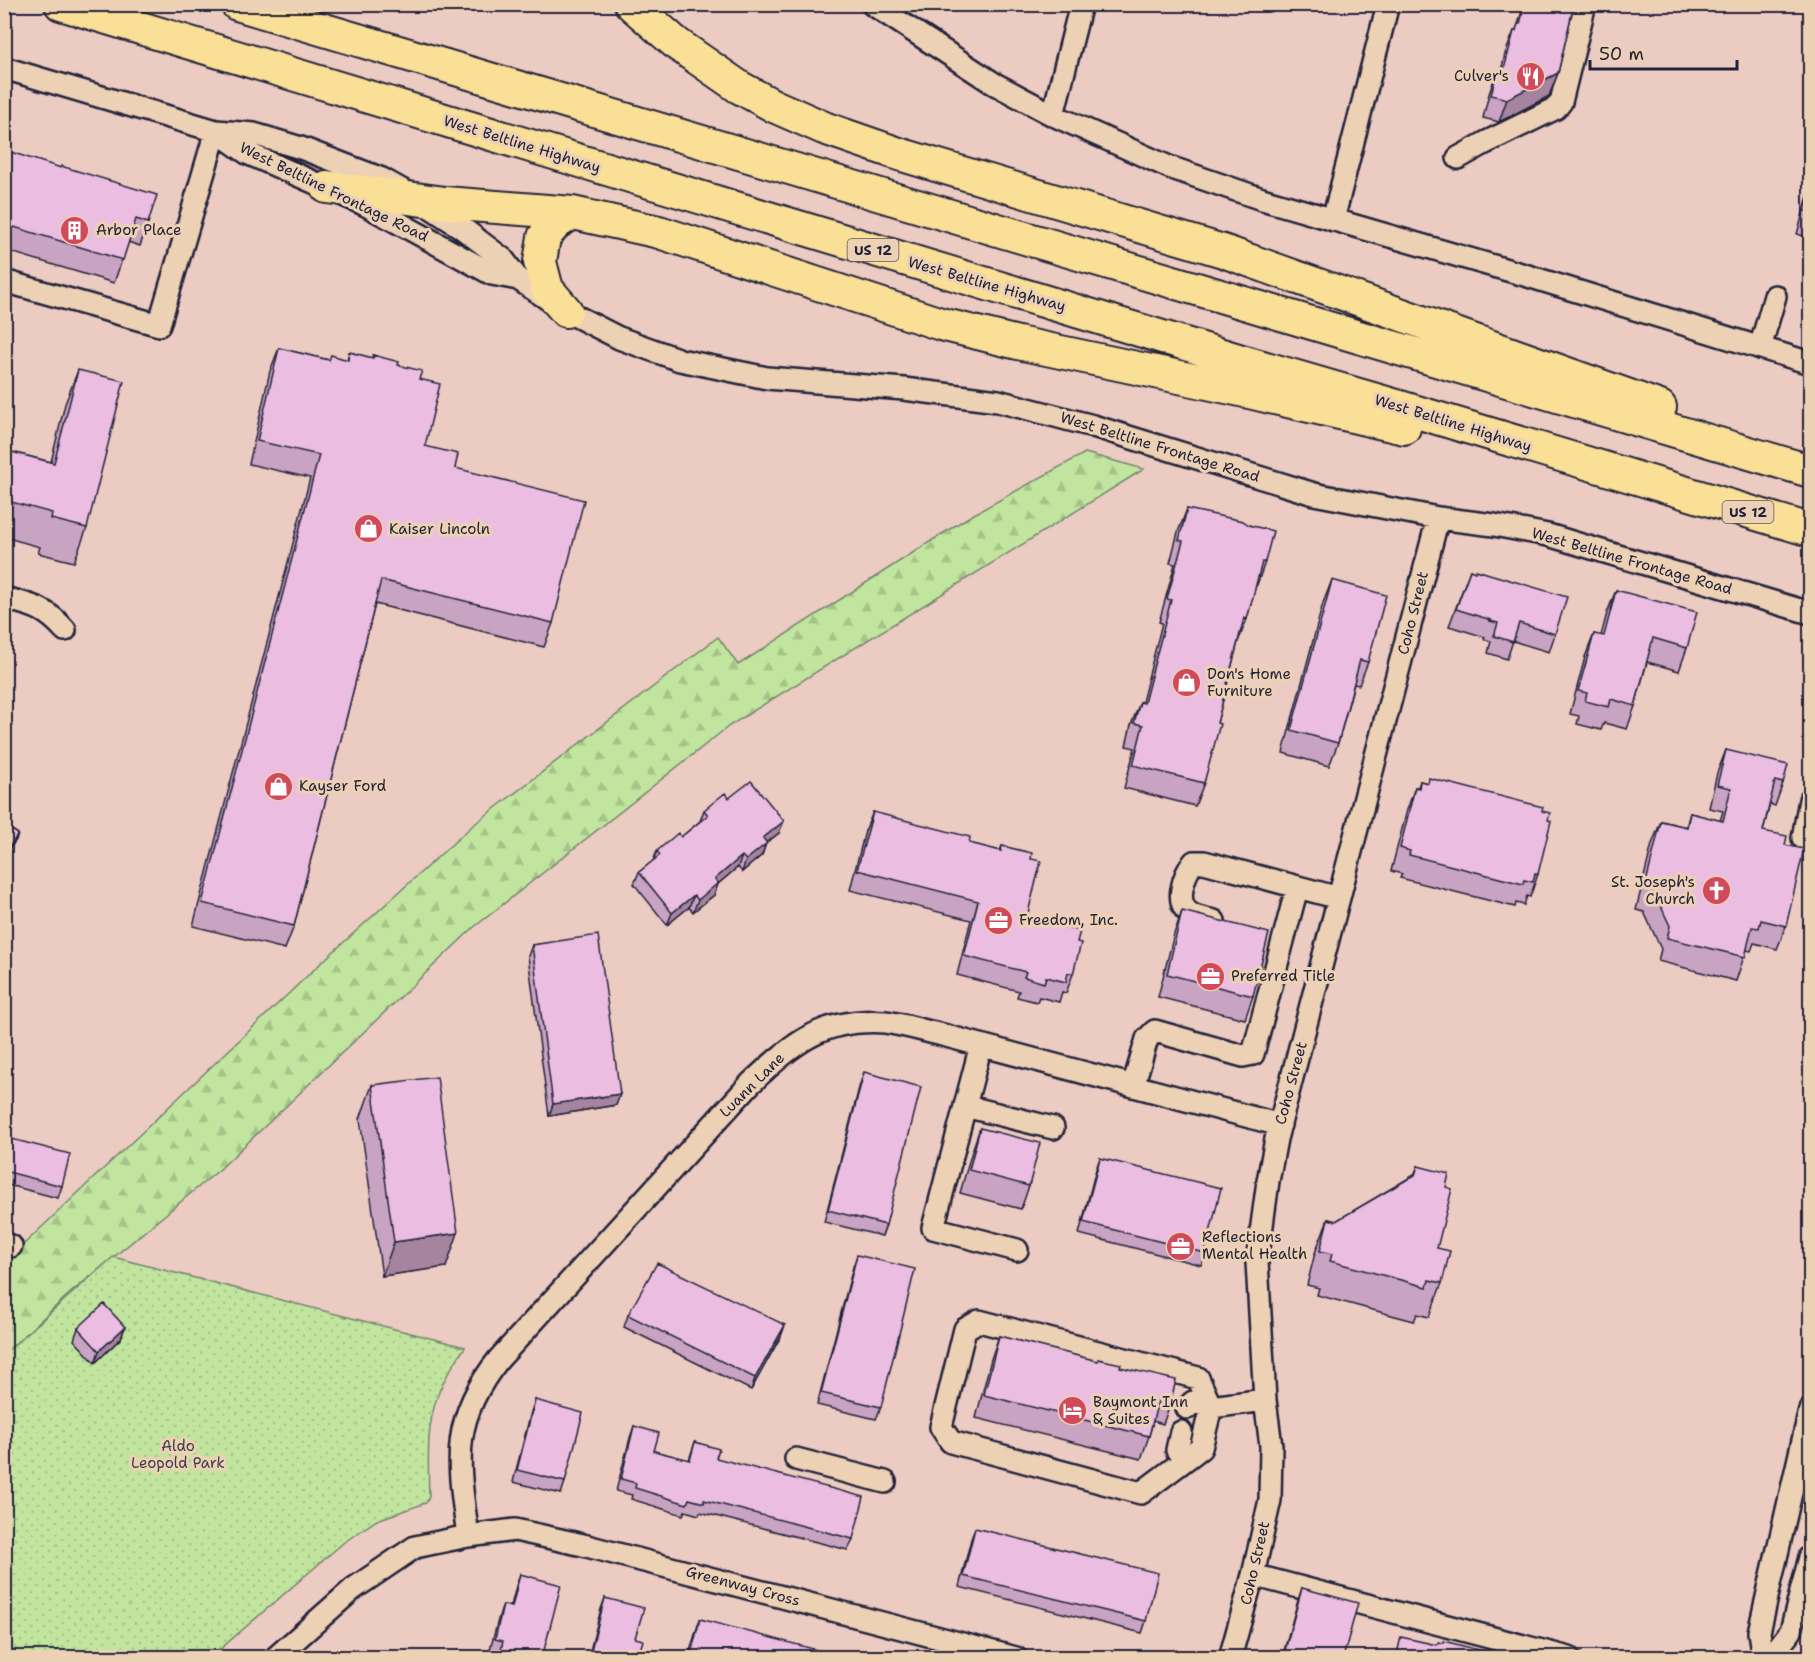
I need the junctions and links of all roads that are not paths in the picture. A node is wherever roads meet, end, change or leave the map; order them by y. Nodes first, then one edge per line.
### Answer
1 (61, 4) edge
2 (237, 4) edge
3 (631, 4) edge
4 (649, 4) edge
5 (872, 4) edge
6 (1081, 4) edge
7 (1388, 4) edge
8 (1584, 8) dead end
9 (677, 44) junction
10 (4, 68) edge
11 (1053, 115) junction
12 (216, 131) junction
13 (1458, 158) dead end
14 (327, 187) junction
15 (418, 199) junction
16 (573, 213) junction
17 (1333, 220) junction
18 (518, 279) junction
19 (4, 281) edge
20 (1775, 296) dead end
21 (566, 311) junction
22 (1761, 348) junction
23 (1810, 363) edge
24 (1810, 462) edge
25 (1810, 471) edge
26 (1686, 494) junction
27 (1438, 518) junction
28 (1810, 530) edge
29 (4, 598) edge
30 (1810, 613) edge
31 (66, 630) dead end
32 (1810, 800) edge
33 (1803, 838) dead end
34 (1297, 888) junction
35 (1339, 898) junction
36 (1236, 927) edge
37 (1259, 933) edge
38 (1282, 940) junction
39 (981, 1045) junction
40 (1133, 1086) junction
41 (965, 1106) junction
42 (1280, 1125) junction
43 (1053, 1128) dead end
44 (1017, 1250) dead end
45 (1266, 1400) junction
46 (1211, 1407) junction
47 (1188, 1408) dead end
48 (1810, 1410) edge
49 (1181, 1432) dead end
50 (796, 1459) dead end
51 (1184, 1460) junction
52 (885, 1482) dead end
53 (468, 1536) junction
54 (1810, 1557) edge
55 (1254, 1575) junction
56 (276, 1658) edge
57 (1016, 1658) edge
58 (1230, 1658) edge
59 (1569, 1658) edge
60 (1763, 1658) edge
61 (1770, 1658) edge

1 - 26 highway, West Beltline Highway / US 12
2 - 25 highway
3 - 9 highway
4 - 9 highway
5 - 11 street
6 - 11 street
7 - 17 street
8 - 13 street
9 - 24 highway
10 - 12 street, West Beltline Frontage Road
11 - 17 street
12 - 14 street, West Beltline Frontage Road
12 - 15 street, West Beltline Frontage Road
12 - 19 street
14 - 15 highway
14 - 18 street, West Beltline Frontage Road
15 - 16 highway
15 - 18 street, West Beltline Frontage Road
16 - 21 highway
16 - 26 highway
17 - 22 street
18 - 21 street, West Beltline Frontage Road
20 - 22 street
21 - 27 street, West Beltline Frontage Road
22 - 23 street
26 - 28 highway, West Beltline Highway / US 12
27 - 30 street, West Beltline Frontage Road
27 - 35 street, Coho Street
29 - 31 street
32 - 33 street
34 - 35 street
34 - 36 street
34 - 38 street
35 - 42 street, Coho Street
37 - 38 street
38 - 40 street
39 - 40 street, Luann Lane
39 - 41 street
39 - 53 street, Luann Lane
40 - 42 street, Luann Lane
41 - 43 street
41 - 44 street
42 - 45 street, Coho Street
45 - 46 street
45 - 55 street, Coho Street
46 - 47 street
46 - 51 street
46 - 51 street
48 - 60 street
49 - 51 street
50 - 52 street
53 - 56 street, Greenway Cross
53 - 57 street, Greenway Cross
54 - 61 street
55 - 58 street, Coho Street
55 - 59 street

